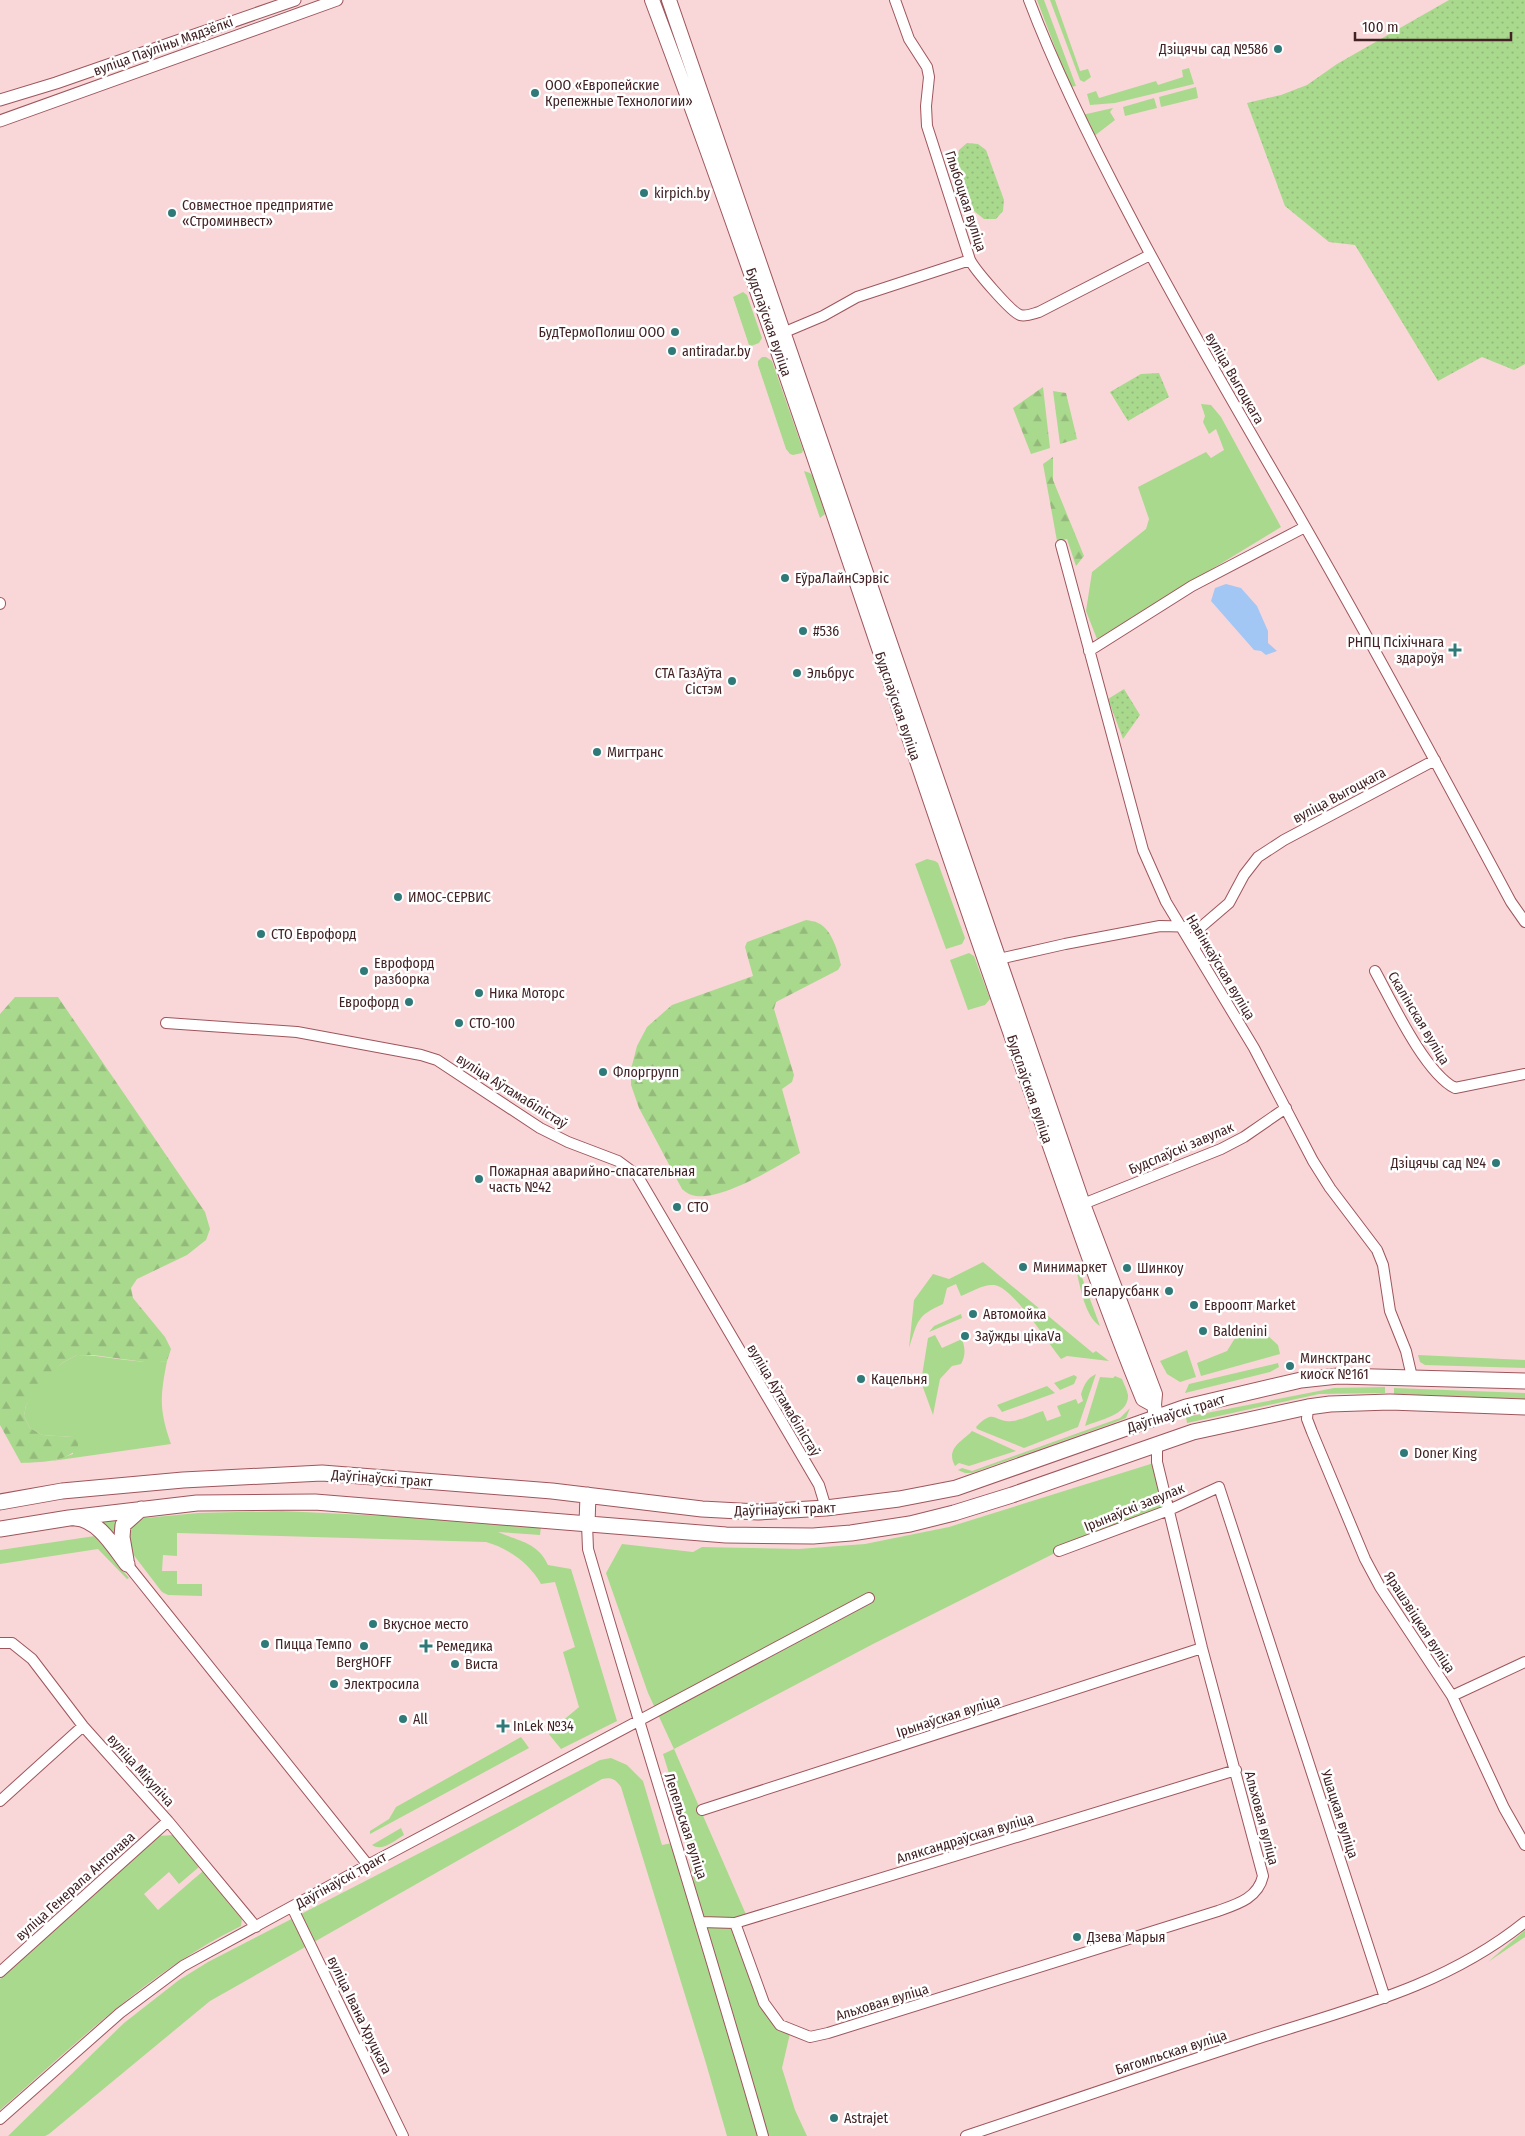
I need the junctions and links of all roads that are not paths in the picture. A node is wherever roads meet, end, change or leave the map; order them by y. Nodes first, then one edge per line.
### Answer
1 (295, 0) edge
2 (337, 0) edge
3 (652, 0) edge
4 (669, 0) edge
5 (895, 0) edge
6 (1029, 0) edge
7 (0, 100) edge
8 (0, 121) edge
9 (1150, 254) junction
10 (970, 260) junction
11 (785, 332) junction
12 (1305, 527) junction
13 (1061, 545) dead end
14 (1089, 651) junction
15 (1435, 760) junction
16 (1166, 902) junction
17 (1525, 922) edge
18 (1160, 926) junction
19 (1180, 926) junction
20 (1201, 927) junction
21 (1196, 949) junction
22 (998, 959) junction
23 (1375, 971) dead end
24 (166, 1023) dead end
25 (1525, 1074) edge
26 (1286, 1108) junction
27 (1083, 1204) junction
28 (1412, 1377) junction
29 (1525, 1380) edge
30 (1308, 1407) junction
31 (1525, 1407) edge
32 (1155, 1411) junction
33 (1157, 1444) junction
34 (1003, 1470) junction
35 (1219, 1487) joint
36 (588, 1495) junction
37 (1012, 1495) junction
38 (0, 1502) edge
39 (826, 1508) junction
40 (141, 1509) junction
41 (1169, 1510) junction
42 (69, 1518) junction
43 (587, 1524) junction
44 (0, 1528) edge
45 (1059, 1552) dead end
46 (127, 1564) junction
47 (869, 1598) dead end
48 (0, 1643) edge
49 (1202, 1648) junction
50 (1525, 1662) edge
51 (1452, 1696) junction
52 (638, 1721) junction
53 (83, 1726) junction
54 (1236, 1770) junction
55 (0, 1801) edge
56 (702, 1810) dead end
57 (168, 1821) junction
58 (1525, 1846) edge
59 (368, 1864) junction
60 (292, 1906) junction
61 (701, 1922) junction
62 (1525, 1922) edge
63 (735, 1923) junction
64 (256, 1927) junction
65 (0, 1972) edge
66 (1385, 1998) junction
67 (0, 2119) edge
68 (402, 2136) edge
69 (764, 2136) edge
70 (966, 2136) edge

1 - 7 street, вуліца Паўліны Мядзёлкі
2 - 8 street, вуліца Паўліны Мядзёлкі
3 - 32 main road, Будслаўская вуліца
4 - 11 main road, Будслаўская вуліца
5 - 10 street, Глыбоцкая вуліца
6 - 9 street, вуліца Выгоцкага
9 - 10 street, Глыбоцкая вуліца
9 - 12 street, вуліца Выгоцкага
10 - 11 street
11 - 22 main road, Будслаўская вуліца
12 - 14 street
12 - 15 street, вуліца Выгоцкага
13 - 14 street, Навінкаўская вуліца
14 - 16 street, Навінкаўская вуліца
15 - 17 street, вуліца Выгоцкага
15 - 20 street, вуліца Выгоцкага
16 - 18 street
16 - 19 street, Навінкаўская вуліца
18 - 19 street
18 - 22 street
19 - 20 street
19 - 21 street, Навінкаўская вуліца
20 - 21 street
21 - 26 street, Навінкаўская вуліца
22 - 27 main road, Будслаўская вуліца
23 - 25 street, Скалінская вуліца
24 - 39 street, вуліца Аўтамабілістаў
26 - 27 street, Будслаўскі завулак
26 - 28 street, Навінкаўская вуліца
27 - 32 main road, Будслаўская вуліца
28 - 29 main road, Даўгінаўскі тракт
28 - 32 main road, Даўгінаўскі тракт
30 - 31 main road, Даўгінаўскі тракт
30 - 33 main road, Даўгінаўскі тракт
30 - 51 street, Ярашэвіцкая вуліца
32 - 33 main road
32 - 34 main road, Даўгінаўскі тракт
33 - 37 main road, Даўгінаўскі тракт
33 - 41 street, Альховая вуліца
34 - 37 main road
34 - 39 main road, Даўгінаўскі тракт
35 - 41 street, Ірынаўскі завулак
35 - 66 street, Ушацкая вуліца
36 - 38 main road, Даўгінаўскі тракт
36 - 39 main road, Даўгінаўскі тракт
36 - 43 main road
37 - 43 main road, Даўгінаўскі тракт
40 - 42 main road, Даўгінаўскі тракт
40 - 43 main road, Даўгінаўскі тракт
40 - 46 main road
41 - 45 street, Ірынаўскі завулак
41 - 49 street, Альховая вуліца
42 - 44 main road, Даўгінаўскі тракт
42 - 46 main road
43 - 52 street, Лепельская вуліца
46 - 59 street
47 - 52 street, Даўгінаўскі тракт
48 - 53 street, вуліца Мікуліча
49 - 54 street, Альховая вуліца
49 - 56 street, Ірынаўская вуліца
50 - 51 street
51 - 58 street, Ярашэвіцкая вуліца
52 - 59 street, Даўгінаўскі тракт
52 - 61 street, Лепельская вуліца
53 - 55 street
53 - 57 street, вуліца Мікуліча
54 - 63 street, Аляксандраўская вуліца
54 - 63 street, Альховая вуліца
57 - 64 street, вуліца Мікуліча
57 - 65 street, вуліца Генерала Антонава
59 - 60 street, Даўгінаўскі тракт
60 - 64 street, Даўгінаўскі тракт
60 - 68 street, вуліца Івана Хруцкага
61 - 63 street, Аляксандраўская вуліца
61 - 69 street, Лепельская вуліца
62 - 66 street
64 - 67 street, Даўгінаўскі тракт
66 - 70 street, Бягомльская вуліца

